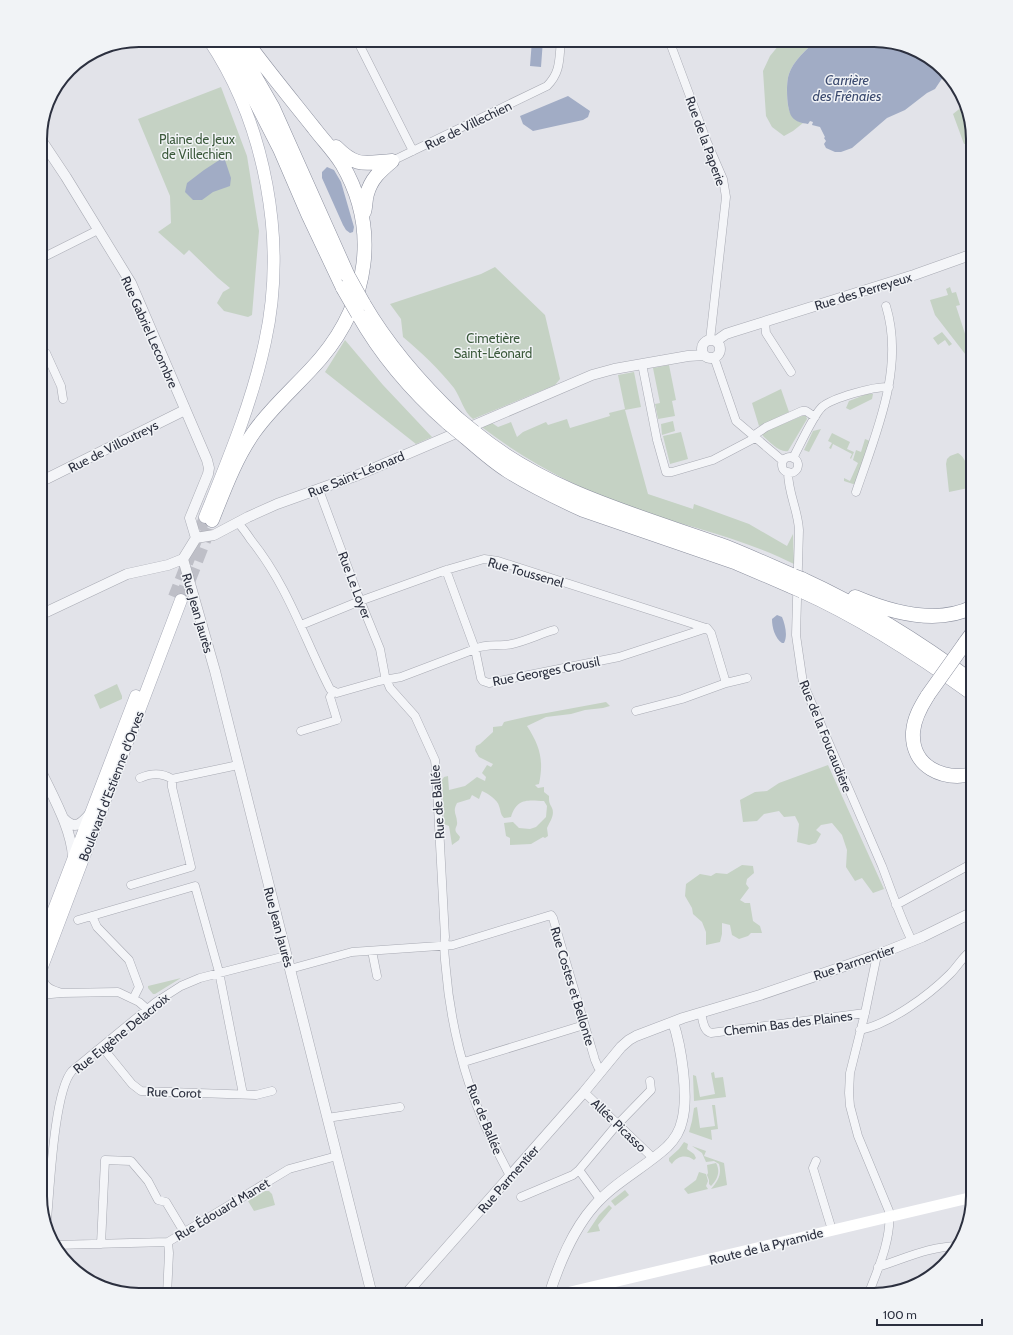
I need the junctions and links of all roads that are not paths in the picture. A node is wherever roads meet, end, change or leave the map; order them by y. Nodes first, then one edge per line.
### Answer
1 (212, 47) edge
2 (223, 47) edge
3 (238, 47) edge
4 (250, 47) edge
5 (361, 47) edge
6 (560, 47) edge
7 (672, 47) edge
8 (320, 136) junction
9 (47, 149) edge
10 (413, 151) junction
11 (392, 162) junction
12 (362, 216) junction
13 (98, 230) junction
14 (47, 256) edge
15 (966, 256) edge
16 (346, 282) junction
17 (886, 306) dead end
18 (765, 322) junction
19 (715, 343) junction
20 (707, 353) junction
21 (47, 355) edge
22 (642, 364) junction
23 (791, 372) dead end
24 (889, 387) junction
25 (63, 399) dead end
26 (185, 410) junction
27 (815, 417) junction
28 (469, 434) junction
29 (754, 437) junction
30 (793, 458) junction
31 (783, 461) junction
32 (788, 472) junction
33 (47, 479) edge
34 (319, 490) junction
35 (856, 492) dead end
36 (209, 518) joint
37 (238, 523) junction
38 (196, 538) junction
39 (183, 559) junction
40 (446, 570) junction
41 (798, 579) junction
42 (360, 601) junction
43 (966, 610) edge
44 (47, 613) edge
45 (852, 616) junction
46 (301, 625) junction
47 (707, 628) junction
48 (554, 630) dead end
49 (966, 646) edge
50 (475, 649) junction
51 (966, 677) edge
52 (746, 678) dead end
53 (387, 680) junction
54 (726, 682) junction
55 (966, 689) edge
56 (333, 692) junction
57 (930, 696) junction
58 (966, 698) edge
59 (636, 711) dead end
60 (301, 731) dead end
61 (238, 765) junction
62 (966, 766) edge
63 (966, 775) edge
64 (140, 778) dead end
65 (172, 779) junction
66 (47, 783) edge
67 (91, 814) junction
68 (64, 819) junction
69 (73, 861) junction
70 (966, 867) edge
71 (131, 885) dead end
72 (896, 905) junction
73 (966, 915) edge
74 (92, 916) junction
75 (78, 920) dead end
76 (47, 928) edge
77 (912, 942) junction
78 (444, 945) junction
79 (372, 951) junction
80 (47, 952) edge
81 (966, 953) edge
82 (877, 955) junction
83 (286, 956) junction
84 (290, 969) junction
85 (219, 972) junction
86 (377, 976) dead end
87 (47, 986) edge
88 (62, 993) junction
89 (47, 994) edge
90 (133, 999) junction
91 (147, 1009) junction
92 (865, 1014) junction
93 (701, 1015) junction
94 (584, 1025) junction
95 (674, 1025) junction
96 (860, 1030) junction
97 (102, 1047) junction
98 (464, 1062) junction
99 (602, 1071) junction
100 (650, 1081) dead end
101 (272, 1091) dead end
102 (584, 1092) junction
103 (243, 1094) junction
104 (400, 1107) dead end
105 (327, 1118) junction
106 (618, 1124) junction
107 (337, 1156) junction
108 (653, 1158) junction
109 (816, 1160) dead end
110 (579, 1170) junction
111 (511, 1176) junction
112 (521, 1197) dead end
113 (600, 1199) junction
114 (966, 1199) edge
115 (48, 1208) edge
116 (890, 1217) junction
117 (832, 1230) junction
118 (184, 1232) junction
119 (168, 1242) junction
120 (101, 1244) junction
121 (61, 1245) edge
122 (952, 1246) edge
123 (878, 1267) junction
124 (168, 1288) edge
125 (370, 1288) edge
126 (411, 1288) edge
127 (552, 1288) edge
128 (588, 1288) edge
129 (870, 1288) edge

1 - 36 main road
2 - 16 highway
3 - 16 highway
4 - 8 highway
5 - 10 street, Rue de Villechien
6 - 10 street, Rue de Villechien
7 - 19 street, Rue de la Paperie
8 - 11 highway
8 - 12 highway
9 - 13 street, Rue Gabriel Lecombre
10 - 11 street
11 - 12 highway
12 - 36 highway
13 - 14 street
13 - 26 street, Rue Gabriel Lecombre
15 - 18 street, Rue des Perreyeux
16 - 28 highway, bridge
17 - 24 street
18 - 19 street, Rue des Perreyeux
18 - 23 street
19 - 20 street, Rue des Perreyeux
19 - 20 street
20 - 22 street, Rue Saint-Léonard
20 - 29 street, Rue de la Foucaudière
21 - 25 street
22 - 29 street
22 - 34 street, Rue Saint-Léonard
24 - 27 street, Rue de la Foucaudière
24 - 35 street
26 - 33 street, Rue de Villoutreys
26 - 38 street, Rue Gabriel Lecombre
27 - 29 street
27 - 30 street, Rue de la Foucaudière
28 - 41 highway
28 - 41 highway
29 - 31 street, Rue de la Foucaudière
30 - 31 street
30 - 32 street, Rue de la Foucaudière
31 - 32 street, Rue de la Foucaudière
32 - 72 street, Rue de la Foucaudière
34 - 37 street, Rue Saint-Léonard
34 - 42 street, Rue Le Loyer
37 - 38 street, Rue Saint-Léonard
37 - 46 street
38 - 39 street
39 - 44 street
39 - 61 street, Rue Jean Jaurès
40 - 42 street, Rue Toussenel
40 - 47 street, Rue Toussenel
40 - 50 street, Rue Georges Crousil
41 - 43 highway
41 - 45 highway
41 - 51 highway
42 - 46 street, Rue Toussenel
42 - 53 street, Rue Le Loyer
45 - 55 highway
45 - 58 highway
46 - 56 street
47 - 50 street, Rue Georges Crousil
47 - 54 street
48 - 50 street
49 - 57 highway
50 - 53 street
52 - 54 street
53 - 56 street
53 - 78 street, Rue de Ballée
54 - 59 street
56 - 60 street
57 - 62 highway
57 - 63 highway
61 - 65 street
61 - 83 street, Rue Jean Jaurès
64 - 65 street
65 - 71 street
66 - 68 street
67 - 68 street
67 - 69 main road, Boulevard d'Estienne d'Orves
67 - 80 main road, Boulevard d'Estienne d'Orves
68 - 69 street
69 - 76 main road, Boulevard d'Estienne d'Orves
70 - 72 street
72 - 77 street, Rue de la Foucaudière
73 - 77 street, Rue Parmentier
74 - 75 street
74 - 85 street
74 - 90 street, Rue Eugène Delacroix
77 - 82 street, Rue Parmentier
78 - 79 street
78 - 94 street, Rue Costes et Bellonte
78 - 98 street, Rue de Ballée
79 - 84 street
79 - 86 street
81 - 96 street
82 - 92 street
82 - 93 street, Rue Parmentier
83 - 84 street, Rue Jean Jaurès
83 - 85 street, Rue Eugène Delacroix
84 - 105 street, Rue Jean Jaurès
85 - 91 street, Rue Eugène Delacroix
85 - 103 street
87 - 88 street
88 - 89 street
88 - 90 street
90 - 91 street
91 - 97 street, Rue Eugène Delacroix
92 - 93 street, Chemin Bas des Plaines
92 - 96 street
93 - 95 street, Rue Parmentier
94 - 98 street
94 - 99 street, Rue Costes et Bellonte
95 - 99 street, Rue Parmentier
95 - 108 street
96 - 116 street
97 - 103 street, Rue Corot
97 - 115 street, Rue Eugène Delacroix
98 - 111 street, Rue de Ballée
99 - 102 street, Rue Parmentier
100 - 106 street
101 - 103 street, Rue Corot
102 - 106 street, Allée Picasso
102 - 111 street, Rue Parmentier
104 - 105 street
105 - 107 street, Rue Jean Jaurès
106 - 108 street, Allée Picasso
106 - 110 street
107 - 118 street, Rue Édouard Manet
107 - 125 street, Rue Jean Jaurès
108 - 113 street
109 - 117 street
110 - 112 street
110 - 113 street
111 - 126 street, Rue Parmentier
113 - 127 street
114 - 116 main road, Route de la Pyramide
116 - 117 main road, Route de la Pyramide
116 - 123 street
117 - 128 main road, Route de la Pyramide
118 - 119 street, Rue Édouard Manet
118 - 120 street
119 - 120 street, Rue Édouard Manet
119 - 124 street
120 - 121 street, Rue Édouard Manet
122 - 123 street
123 - 129 street

